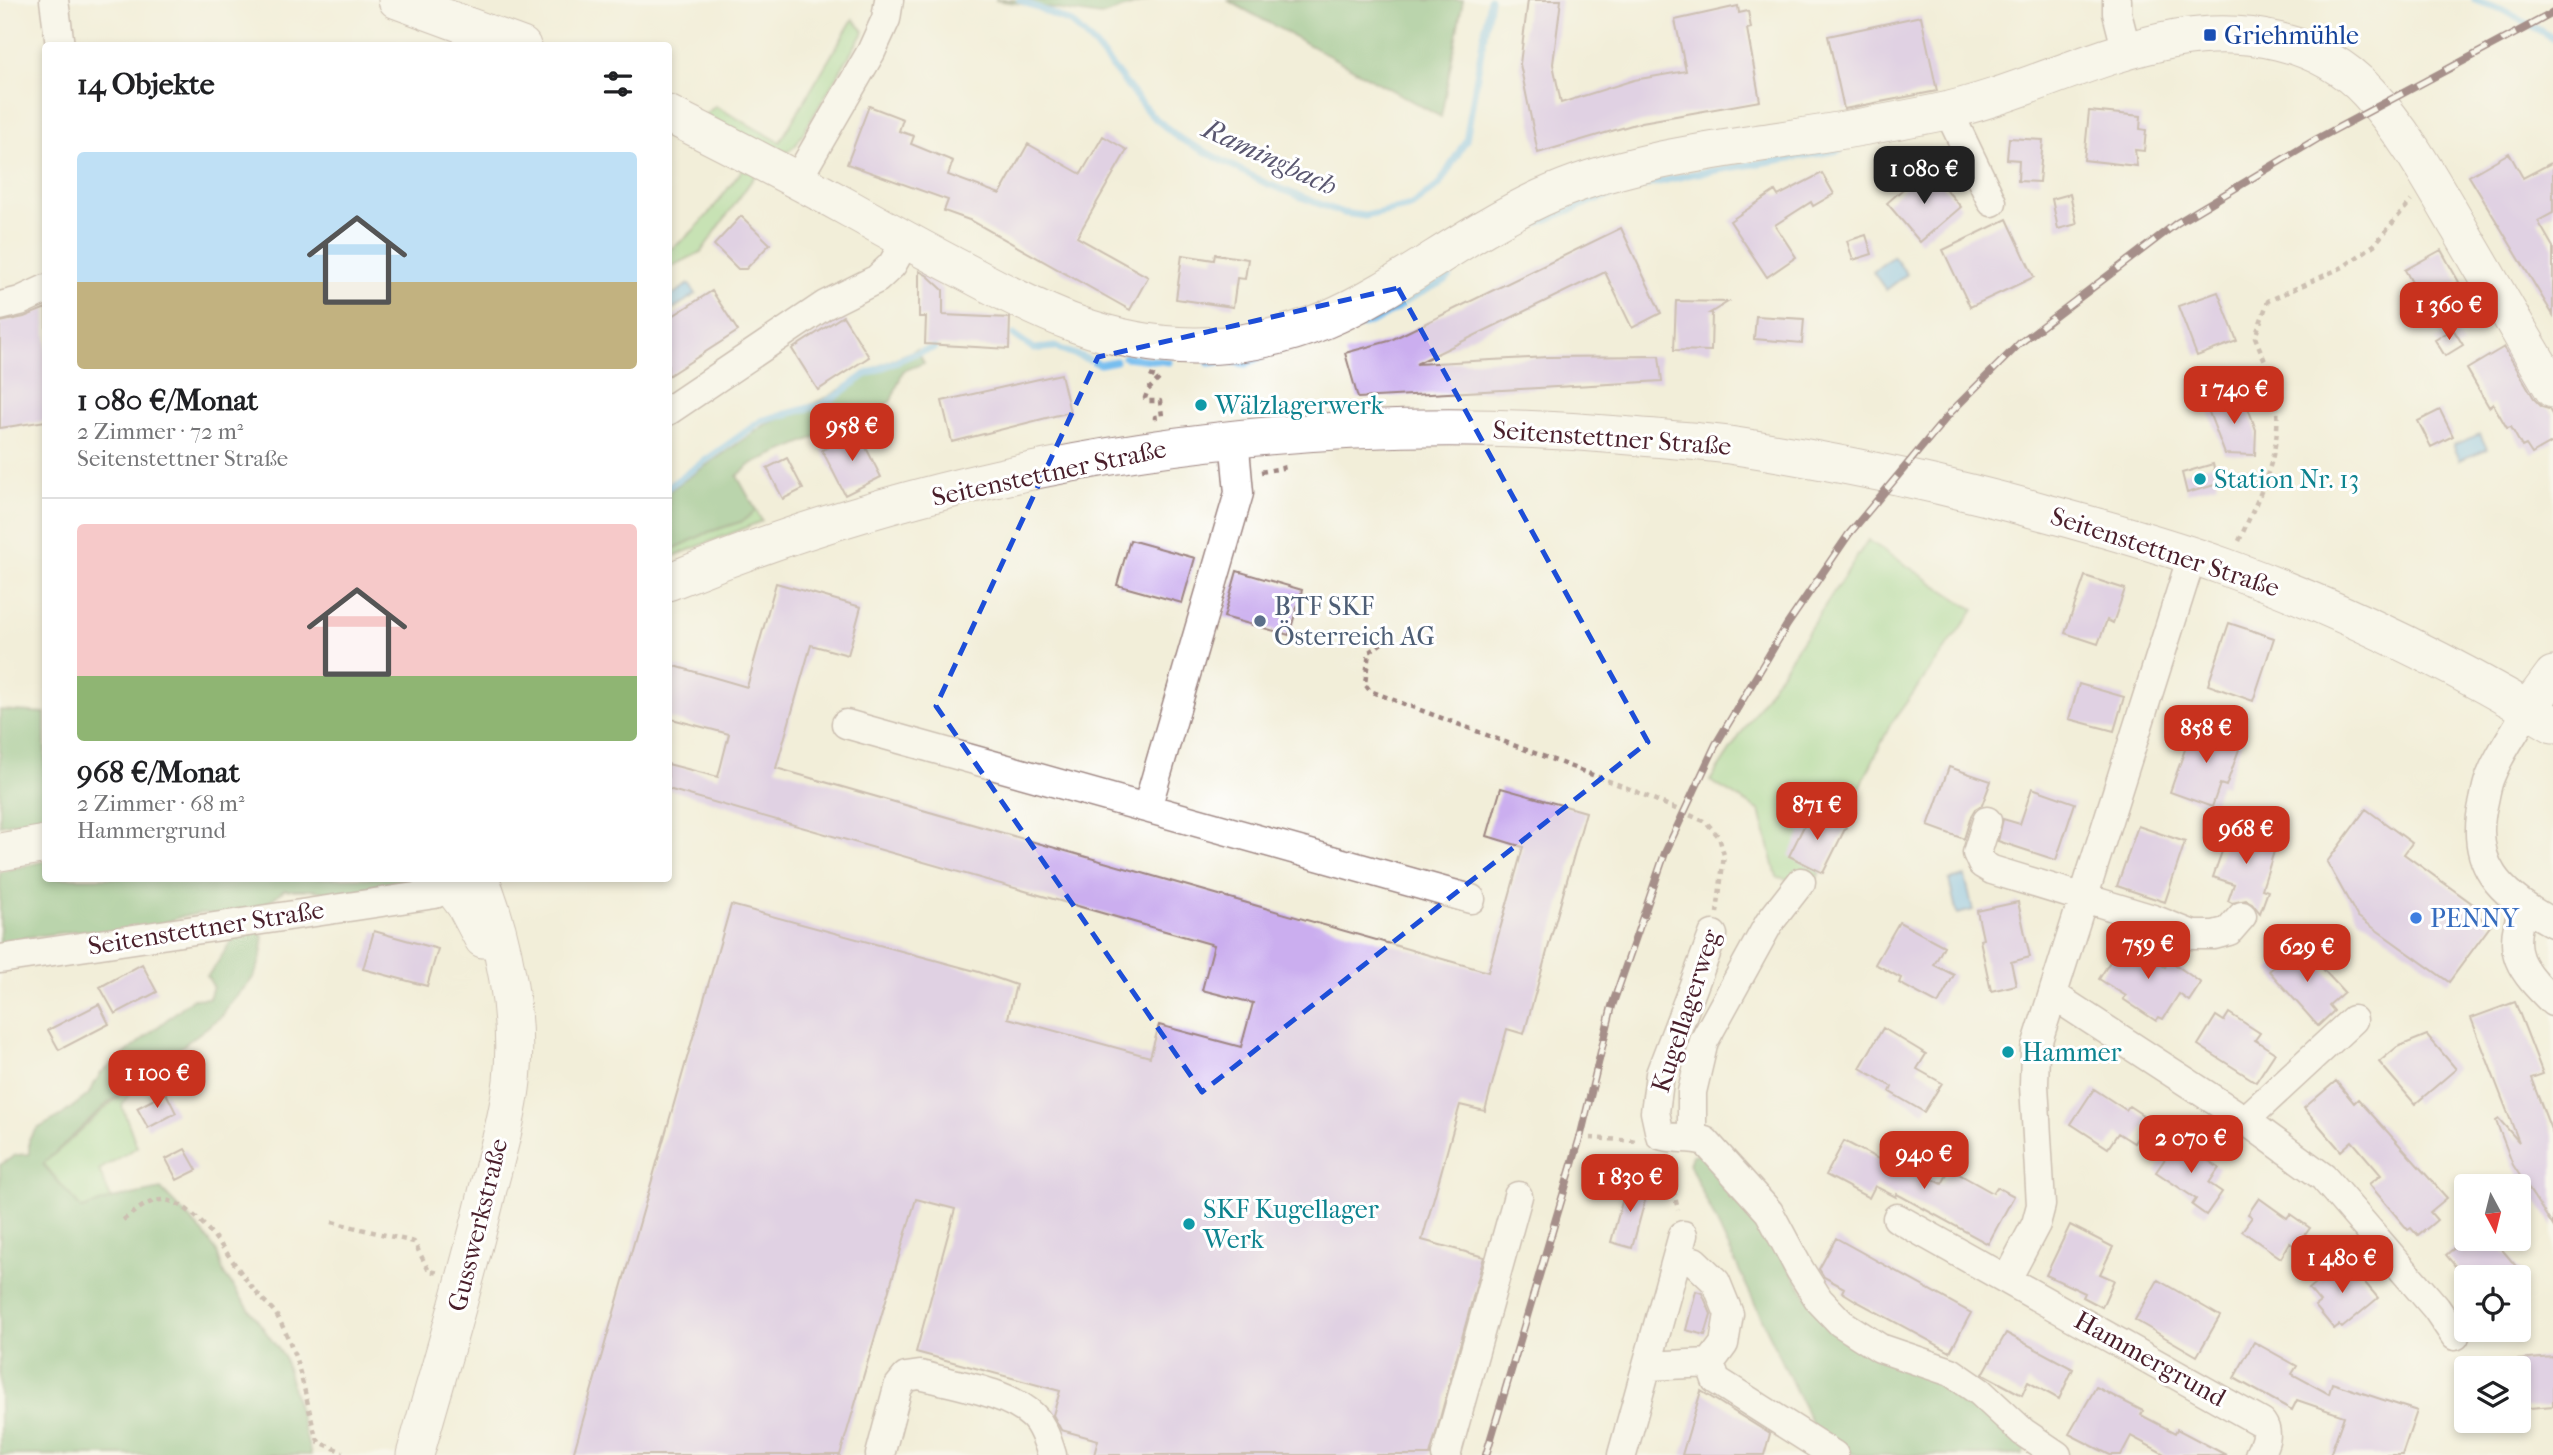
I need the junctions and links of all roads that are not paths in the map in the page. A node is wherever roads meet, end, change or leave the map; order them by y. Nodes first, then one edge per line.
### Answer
1 (54, 0) edge
2 (397, 0) edge
3 (889, 0) edge
4 (2113, 4) edge
5 (59, 42) edge
6 (511, 42) edge
7 (2127, 52) junction
8 (1952, 110) junction
9 (672, 116) edge
10 (797, 180) junction
11 (1992, 202) dead end
12 (906, 240) junction
13 (42, 291) edge
14 (0, 306) edge
15 (2553, 389) edge
16 (672, 408) edge
17 (1234, 437) junction
18 (2192, 556) junction
19 (672, 581) edge
20 (2553, 675) edge
21 (2541, 717) edge
22 (846, 724) dead end
23 (1147, 808) junction
24 (1987, 821) dead end
25 (42, 845) edge
26 (0, 852) edge
27 (1801, 881) dead end
28 (456, 882) edge
29 (460, 882) edge
30 (2084, 898) junction
31 (1471, 899) dead end
32 (2524, 908) junction
33 (2242, 916) dead end
34 (2553, 923) edge
35 (1713, 935) road end
36 (0, 959) edge
37 (2053, 995) junction
38 (2553, 1002) edge
39 (2353, 1020) dead end
40 (2245, 1120) junction
41 (1692, 1137) junction
42 (1518, 1196) dead end
43 (1897, 1218) dead end
44 (2007, 1279) junction
45 (2454, 1335) edge
46 (1710, 1363) junction
47 (1647, 1366) junction
48 (415, 1455) edge
49 (880, 1455) edge
50 (1052, 1455) edge
51 (1446, 1455) edge
52 (1622, 1455) edge
53 (1834, 1455) edge
54 (2057, 1455) edge
55 (2259, 1455) edge

1 - 5 street
2 - 6 main road
3 - 10 street
4 - 7 street
7 - 8 main road
7 - 15 main road
8 - 11 street
8 - 12 main road
9 - 10 main road
10 - 12 main road
12 - 16 street
13 - 14 street
17 - 18 main road, Seitenstettner Straße
17 - 19 main road, Seitenstettner Straße
17 - 23 street
18 - 21 main road, Seitenstettner Straße
18 - 30 street
20 - 21 main road
21 - 32 street
22 - 23 street
23 - 31 street
24 - 30 street
25 - 26 main road
27 - 41 street
28 - 36 street, Seitenstettner Straße
29 - 48 main road, Gusswerkstraße
30 - 33 street
30 - 37 street
32 - 34 street
32 - 38 street
35 - 41 street, Kugellagerweg
37 - 40 street
37 - 44 street
39 - 40 street
40 - 45 street
41 - 54 street
42 - 51 street
43 - 44 street, Hammergrund
44 - 55 street, Hammergrund
46 - 47 street
46 - 47 street
46 - 53 street
47 - 52 street
49 - 50 street

